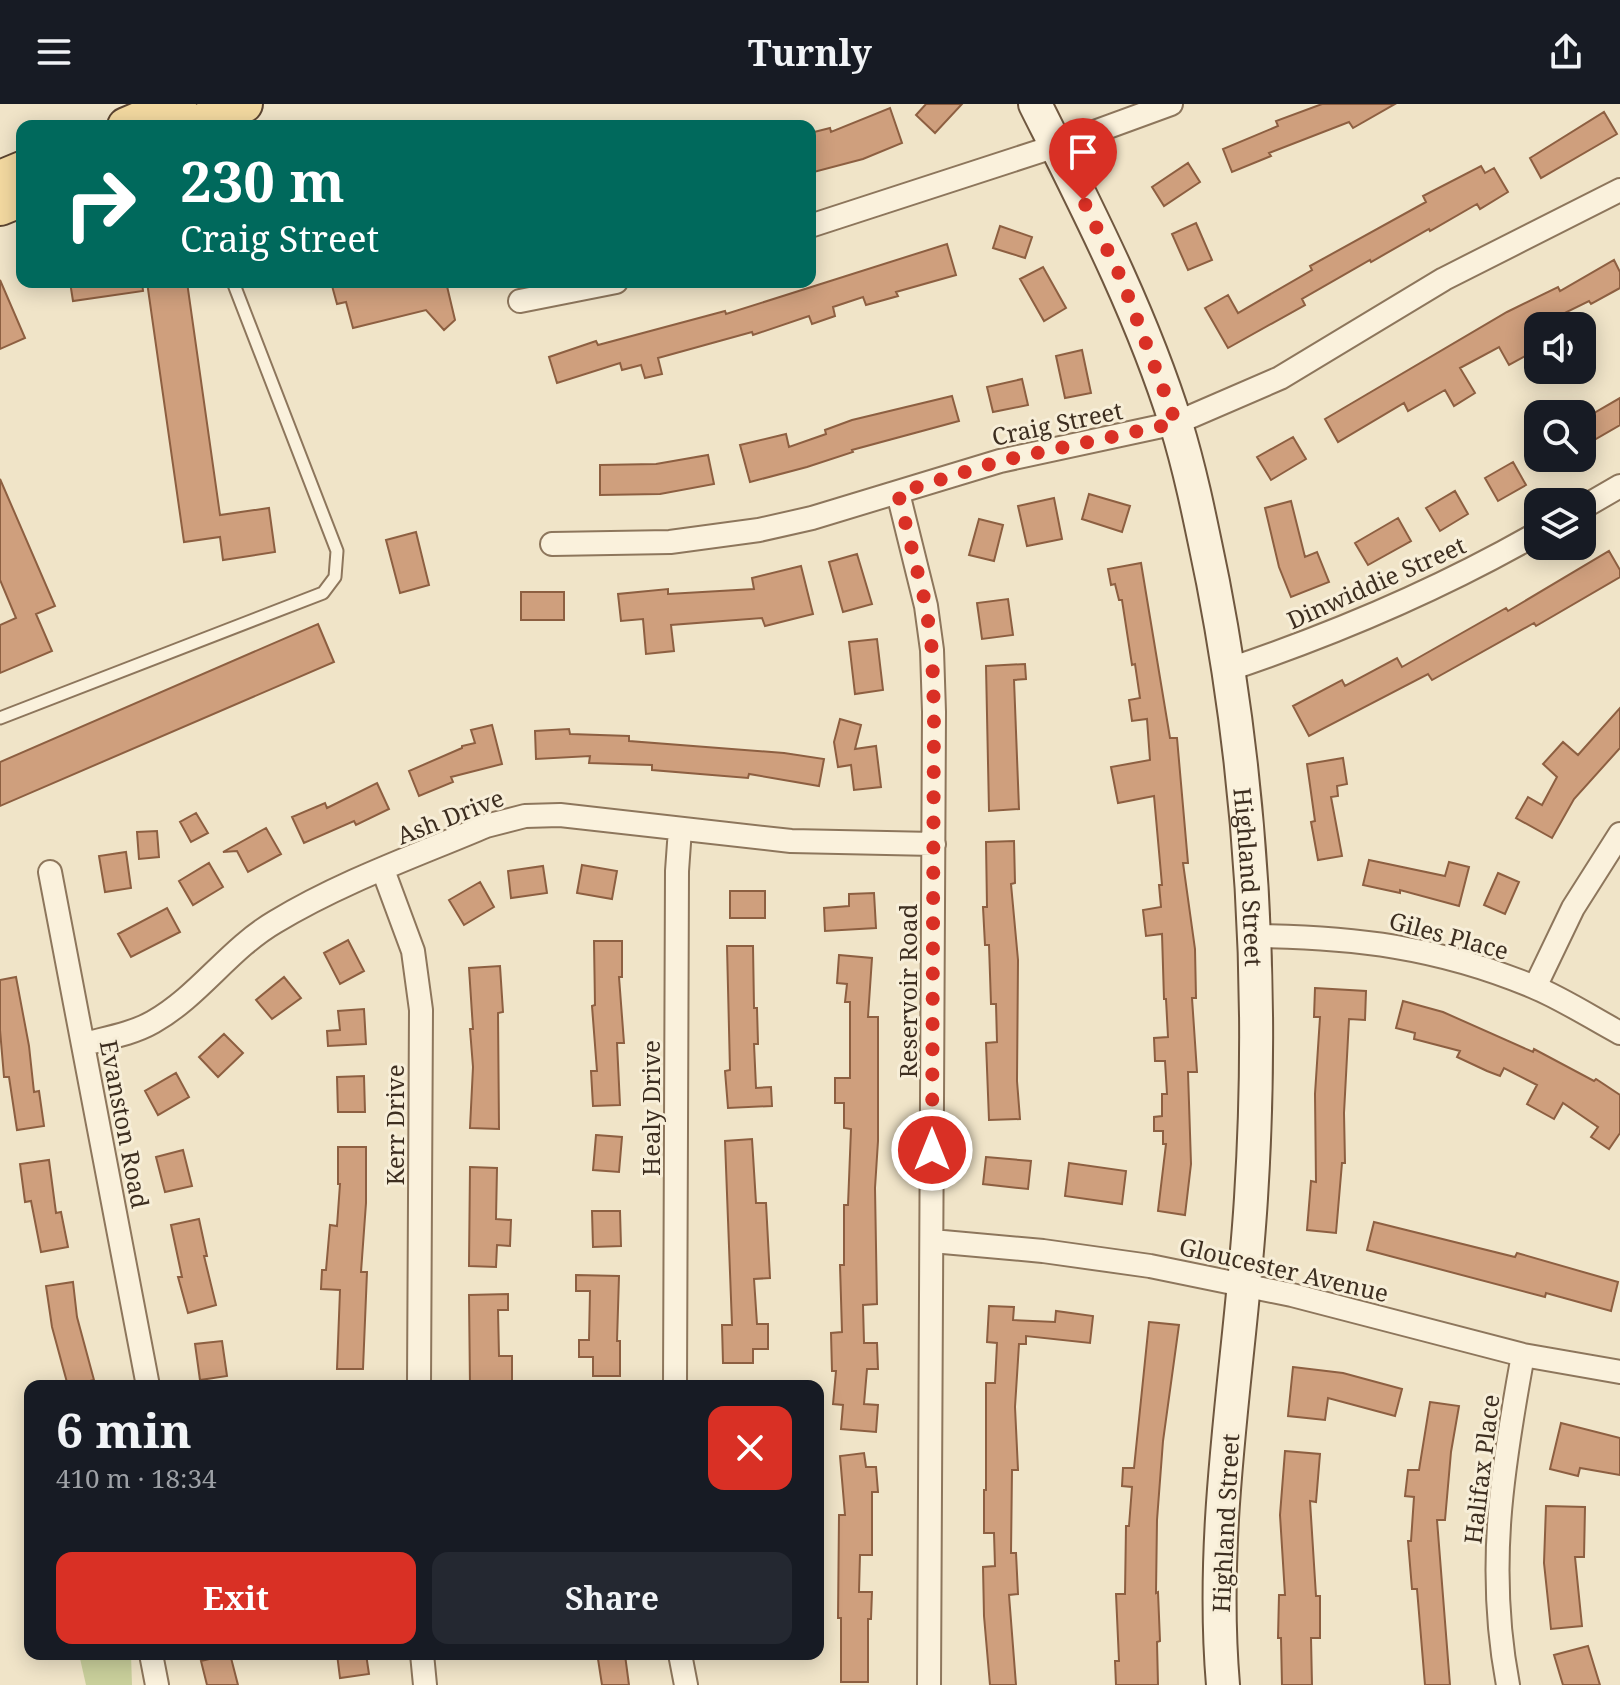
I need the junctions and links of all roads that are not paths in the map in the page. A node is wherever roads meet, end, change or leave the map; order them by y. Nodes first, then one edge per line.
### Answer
1 (244, 104) edge
2 (1035, 104) edge
3 (1171, 104) edge
4 (206, 120) edge
5 (1056, 146) junction
6 (1620, 190) edge
7 (816, 224) edge
8 (235, 288) edge
9 (586, 288) edge
10 (520, 301) dead end
11 (1176, 423) junction
12 (1620, 486) edge
13 (898, 493) junction
14 (1596, 500) edge
15 (1524, 540) edge
16 (552, 544) dead end
17 (1230, 669) junction
18 (0, 718) edge
19 (680, 829) junction
20 (1620, 834) edge
21 (934, 844) junction
22 (383, 870) junction
23 (50, 872) dead end
24 (1253, 936) junction
25 (1535, 987) junction
26 (1620, 1033) edge
27 (84, 1044) junction
28 (932, 1241) junction
29 (1244, 1284) junction
30 (1523, 1355) junction
31 (1620, 1372) edge
32 (147, 1380) edge
33 (419, 1380) edge
34 (675, 1380) edge
35 (152, 1660) edge
36 (423, 1660) edge
37 (681, 1660) edge
38 (157, 1685) edge
39 (425, 1685) edge
40 (686, 1685) edge
41 (929, 1685) edge
42 (1223, 1685) edge
43 (1508, 1685) edge

1 - 4 main road
2 - 5 street, Highland Street
3 - 5 street
5 - 7 street
5 - 11 street, Highland Street
6 - 11 street, Craig Street
8 - 18 lane
9 - 10 street
11 - 13 street, Craig Street
11 - 17 street, Highland Street
12 - 14 street
13 - 16 street, Craig Street
13 - 21 street, Reservoir Road
15 - 17 street, Dinwiddie Street
17 - 24 street, Highland Street
19 - 21 street, Ash Drive
19 - 22 street, Ash Drive
19 - 34 street, Healy Drive
20 - 25 street
21 - 28 street, Reservoir Road
22 - 27 street, Ash Drive
22 - 33 street, Kerr Drive
23 - 27 street, Evanston Road
24 - 25 street, Giles Place
24 - 29 street, Highland Street
25 - 26 street, Giles Place
27 - 32 street, Evanston Road
28 - 29 street, Gloucester Avenue
28 - 41 street, Reservoir Road
29 - 30 street, Gloucester Avenue
29 - 42 street, Highland Street
30 - 31 street, Gloucester Avenue
30 - 43 street, Halifax Place
35 - 38 street
36 - 39 street
37 - 40 street

